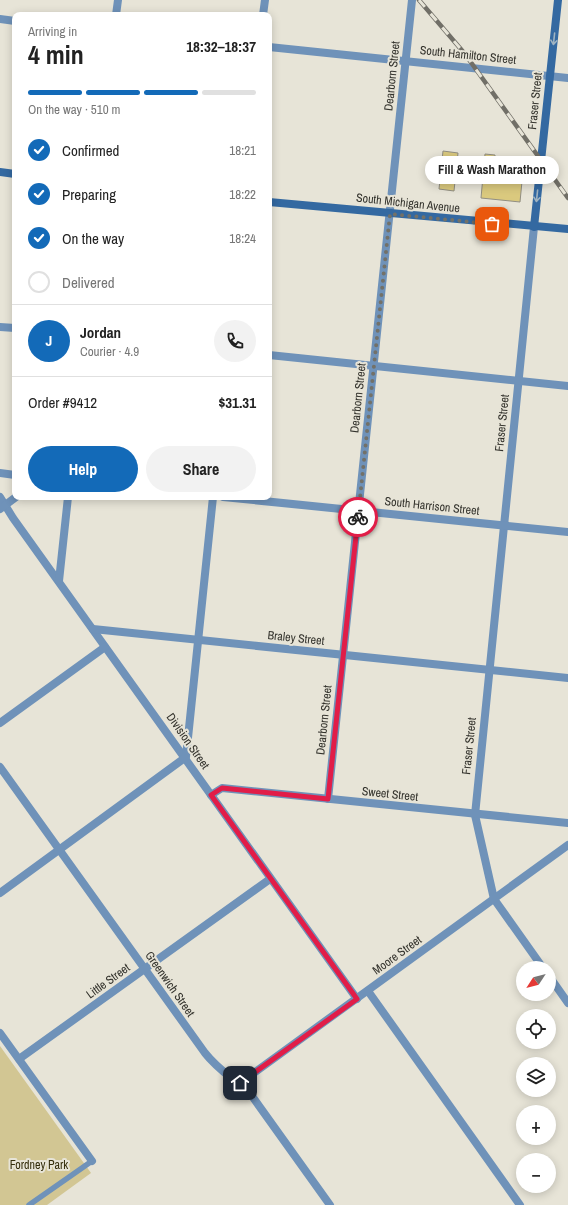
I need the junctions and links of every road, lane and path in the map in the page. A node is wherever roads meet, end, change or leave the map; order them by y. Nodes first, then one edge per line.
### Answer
1 (118, 0) edge
2 (265, 0) edge
3 (412, 0) edge
4 (558, 0) edge
5 (116, 12) edge
6 (263, 12) edge
7 (0, 19) edge
8 (12, 21) edge
9 (272, 46) edge
10 (405, 60) junction
11 (550, 76) junction
12 (568, 78) edge
13 (0, 172) edge
14 (12, 174) edge
15 (272, 202) edge
16 (390, 214) junction
17 (534, 227) junction
18 (568, 229) edge
19 (0, 327) edge
20 (12, 328) edge
21 (272, 355) edge
22 (374, 366) junction
23 (518, 381) junction
24 (568, 386) edge
25 (0, 474) edge
26 (12, 475) edge
27 (0, 497) edge
28 (12, 500) edge
29 (68, 500) edge
30 (213, 500) edge
31 (252, 500) edge
32 (3, 507) edge
33 (359, 511) junction
34 (503, 525) junction
35 (568, 532) edge
36 (59, 581) junction
37 (93, 628) junction
38 (199, 640) junction
39 (105, 647) junction
40 (343, 655) junction
41 (488, 671) junction
42 (568, 678) edge
43 (0, 723) edge
44 (186, 757) junction
45 (0, 767) edge
46 (211, 795) junction
47 (328, 799) junction
48 (475, 815) junction
49 (568, 823) edge
50 (568, 845) edge
51 (59, 850) junction
52 (270, 879) junction
53 (0, 893) edge
54 (494, 899) junction
55 (538, 961) edge
56 (145, 969) junction
57 (556, 986) edge
58 (368, 991) junction
59 (357, 999) junction
60 (568, 1003) edge
61 (0, 1032) edge
62 (19, 1059) junction
63 (240, 1083) junction
64 (92, 1161) joint
65 (29, 1205) edge
66 (330, 1205) edge
67 (520, 1205) edge

1 - 5 street
2 - 6 street
3 - 10 street, Dearborn Street
4 -> 11 street, Fraser Street
7 - 8 street
9 - 10 street, South Hamilton Street
10 - 11 street, South Hamilton Street
10 - 16 street, Dearborn Street
11 - 12 street, South Hamilton Street
11 -> 17 street, Fraser Street
13 - 14 street
15 - 16 street, South Michigan Avenue
16 - 17 street, South Michigan Avenue
16 - 22 street, Dearborn Street
17 - 18 street, South Michigan Avenue
17 - 23 street, Fraser Street
19 - 20 street
21 - 22 street
22 - 23 street
22 - 33 street, Dearborn Street
23 - 24 street
23 - 34 street, Fraser Street
25 - 26 street
27 - 32 street, Division Street
28 - 32 street
29 - 36 street
30 - 38 street
31 - 33 street, South Harrison Street
32 - 36 street, Division Street
33 - 34 street, South Harrison Street
33 - 40 street, Dearborn Street
34 - 35 street, South Harrison Street
34 - 41 street, Fraser Street
36 - 37 street, Division Street
37 - 38 street, Braley Street
37 - 39 street, Division Street
38 - 40 street, Braley Street
38 - 44 street
39 - 43 street
39 - 44 street, Division Street
40 - 41 street, Braley Street
40 - 47 street, Dearborn Street
41 - 42 street, Braley Street
41 - 48 street, Fraser Street
44 - 46 street, Division Street
44 - 51 street
45 - 51 street, Greenwich Street
46 - 47 street, Sweet Street
46 - 52 street, Division Street
47 - 48 street, Sweet Street
48 - 49 street, Sweet Street
48 - 54 street, Fraser Street
50 - 54 street, Moore Street
51 - 53 street
51 - 56 street, Greenwich Street
52 - 56 street, Little Street
52 - 59 street, Division Street
54 - 55 street
54 - 58 street, Moore Street
56 - 62 street, Little Street
56 - 63 street, Greenwich Street
57 - 60 street
58 - 59 street, Moore Street
58 - 67 street
59 - 63 street, Moore Street
61 - 62 street
62 - 64 street
63 - 66 street, Greenwich Street
64 - 65 lane

